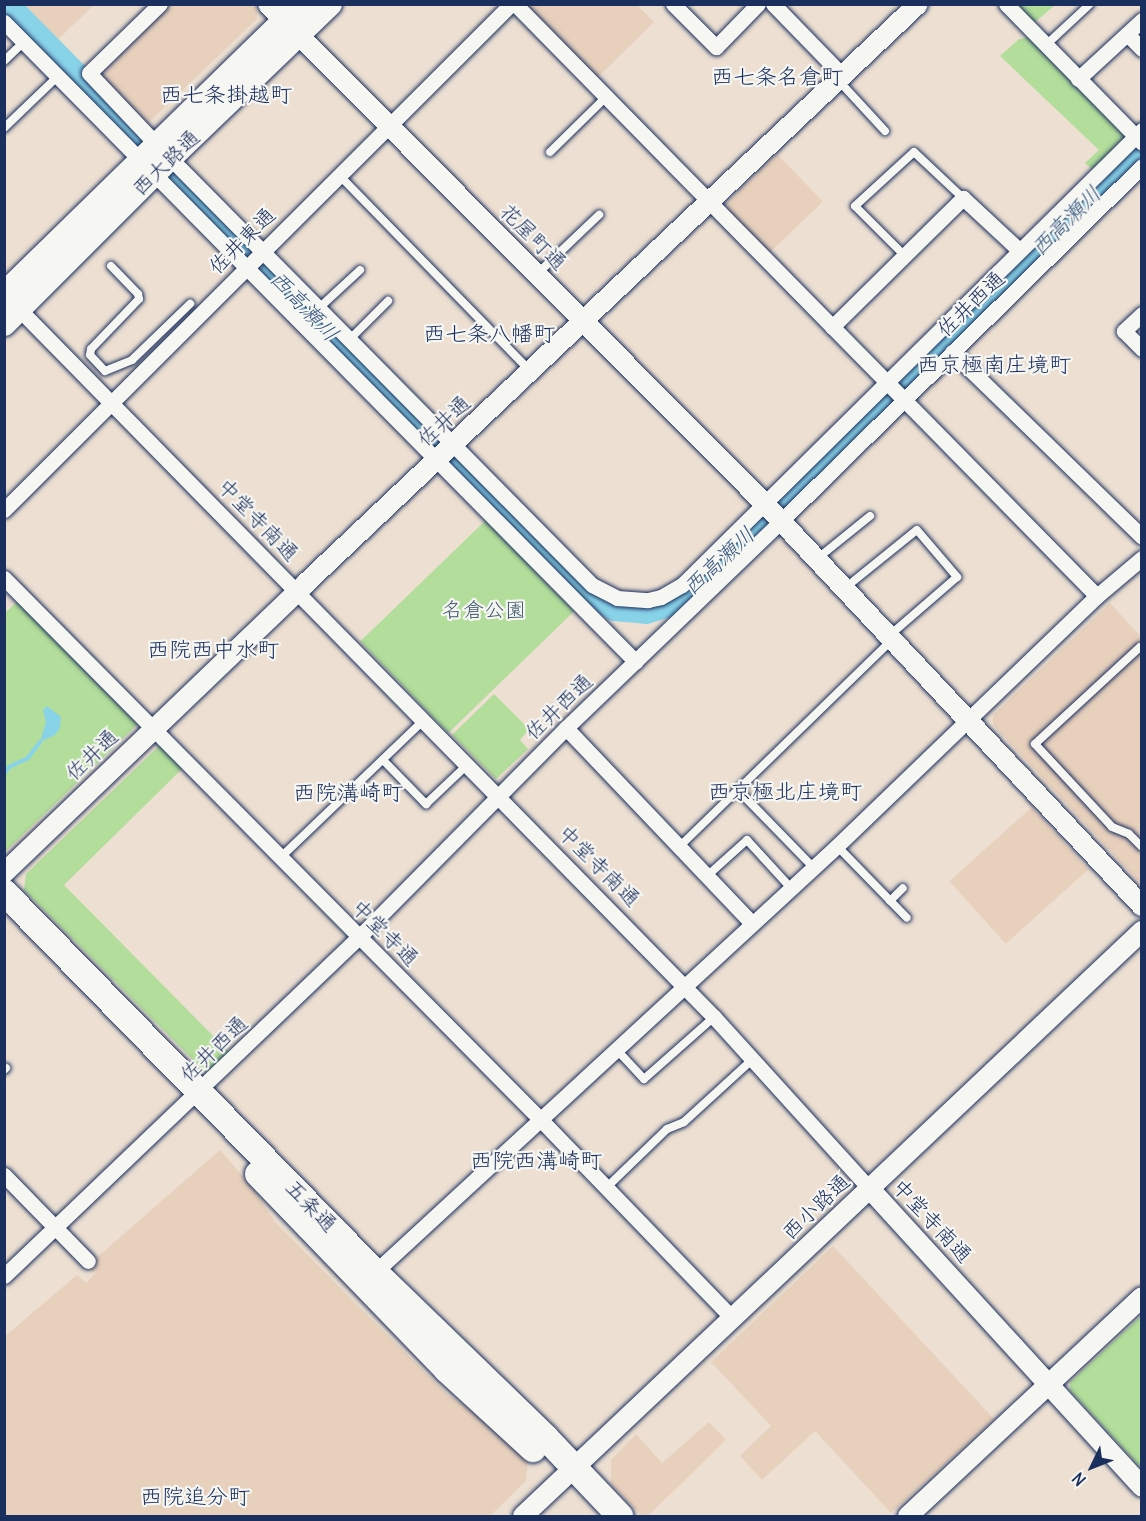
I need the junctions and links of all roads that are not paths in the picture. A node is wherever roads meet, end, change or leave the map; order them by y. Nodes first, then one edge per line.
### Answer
1 (160, 4) edge
2 (330, 4) edge
3 (513, 4) edge
4 (673, 4) edge
5 (758, 4) edge
6 (773, 4) edge
7 (918, 4) edge
8 (1006, 4) edge
9 (1090, 4) edge
10 (288, 16) edge
11 (1142, 20) edge
12 (4, 22) edge
13 (1127, 34) junction
14 (24, 42) junction
15 (1046, 45) junction
16 (1142, 49) edge
17 (4, 61) edge
18 (59, 75) junction
19 (840, 78) junction
20 (1078, 79) junction
21 (606, 97) junction
22 (390, 125) junction
23 (4, 128) edge
24 (885, 131) dead end
25 (1139, 136) edge
26 (550, 152) dead end
27 (156, 159) junction
28 (1142, 166) edge
29 (339, 175) junction
30 (963, 198) junction
31 (710, 202) junction
32 (599, 215) dead end
33 (262, 250) junction
34 (1019, 250) junction
35 (904, 255) junction
36 (111, 266) dead end
37 (247, 266) junction
38 (360, 270) dead end
39 (536, 274) junction
40 (388, 301) dead end
41 (190, 304) dead end
42 (8, 305) edge
43 (319, 308) junction
44 (1142, 314) edge
45 (584, 322) junction
46 (832, 327) junction
47 (350, 339) junction
48 (1142, 350) edge
49 (952, 352) junction
50 (531, 372) junction
51 (886, 383) junction
52 (902, 400) junction
53 (110, 404) junction
54 (447, 452) junction
55 (4, 510) edge
56 (772, 512) junction
57 (870, 516) dead end
58 (1142, 537) edge
59 (1142, 558) edge
60 (817, 559) junction
61 (4, 578) edge
62 (845, 588) junction
63 (297, 594) junction
64 (1097, 596) junction
65 (891, 637) junction
66 (1142, 648) edge
67 (636, 662) junction
68 (968, 721) junction
69 (422, 722) junction
70 (566, 728) junction
71 (153, 729) junction
72 (383, 760) junction
73 (466, 766) junction
74 (738, 790) junction
75 (498, 798) junction
76 (837, 846) junction
77 (679, 847) junction
78 (1142, 847) edge
79 (280, 858) junction
80 (813, 867) junction
81 (4, 873) edge
82 (707, 876) junction
83 (791, 888) junction
84 (903, 888) dead end
85 (4, 892) edge
86 (890, 901) junction
87 (1142, 906) edge
88 (4, 911) edge
89 (907, 918) dead end
90 (752, 923) junction
91 (1142, 931) edge
92 (359, 937) junction
93 (683, 986) junction
94 (714, 1017) junction
95 (616, 1050) junction
96 (753, 1059) junction
97 (195, 1096) junction
98 (541, 1120) junction
99 (4, 1175) edge
100 (606, 1188) junction
101 (870, 1189) junction
102 (57, 1228) junction
103 (88, 1261) dead end
104 (375, 1272) junction
105 (4, 1276) edge
106 (1142, 1297) edge
107 (733, 1319) junction
108 (1049, 1384) junction
109 (568, 1473) junction
110 (1142, 1487) edge
111 (523, 1516) edge
112 (597, 1516) edge
113 (620, 1516) edge
114 (908, 1516) edge

1 - 27 street
2 - 10 main road, 西大路通
3 - 21 street
3 - 22 street, 佐井東通
4 - 5 street
6 - 19 street
7 - 19 street, 佐井通
8 - 15 street
9 - 15 lane
10 - 22 street, 花屋町通
10 - 27 main road, 西大路通
11 - 13 street
12 - 14 street
13 - 16 street
13 - 20 street
14 - 17 lane
14 - 18 street
15 - 20 street
18 - 23 lane
18 - 27 street
19 - 24 lane
19 - 31 street, 佐井通
20 - 25 street
21 - 26 lane
21 - 31 street
22 - 29 street, 佐井東通
22 - 39 street, 花屋町通
25 - 34 street
27 - 33 street
27 - 37 street
27 - 42 main road, 西大路通
28 - 49 street, 佐井西通
29 - 33 street, 佐井東通
29 - 50 lane
30 - 34 street
30 - 35 street
30 - 35 lane
31 - 45 street, 佐井通
31 - 46 street
32 - 39 lane
33 - 37 street, 佐井東通
33 - 43 street
34 - 51 street
35 - 46 street
36 - 41 lane
37 - 53 street, 佐井東通
37 - 54 street
38 - 43 lane
39 - 45 street, 花屋町通
40 - 47 lane
42 - 53 street, 中堂寺南通
43 - 47 street
44 - 48 street
45 - 50 street, 佐井通
45 - 56 street, 花屋町通
46 - 51 street
47 - 54 street
49 - 52 street, 佐井西通
49 - 58 street
50 - 54 street, 佐井通
51 - 52 street
51 - 56 street
52 - 56 street, 佐井西通
52 - 64 street
53 - 55 street, 佐井東通
53 - 63 street, 中堂寺南通
54 - 56 street
54 - 63 street, 佐井通
54 - 67 street
56 - 60 street, 花屋町通
56 - 67 street, 佐井西通
57 - 60 lane
59 - 64 street
60 - 62 street, 花屋町通
61 - 71 street, 中堂寺通
62 - 65 street, 花屋町通
62 - 65 lane
63 - 69 street, 中堂寺南通
63 - 71 street, 佐井通
64 - 68 street
65 - 68 street, 花屋町通
65 - 74 lane
66 - 78 lane
67 - 70 street, 佐井西通
68 - 76 street
68 - 87 street, 花屋町通
69 - 72 lane
69 - 73 street, 中堂寺南通
70 - 75 street, 佐井西通
70 - 77 street
71 - 79 street, 中堂寺通
71 - 81 street, 佐井通
72 - 73 lane
72 - 79 lane
73 - 75 street, 中堂寺南通
74 - 77 lane
74 - 80 lane
75 - 92 street, 佐井西通
75 - 93 street, 中堂寺南通
76 - 80 street
76 - 86 lane
77 - 82 street
79 - 92 street, 中堂寺通
80 - 83 street
82 - 83 lane
82 - 90 street
83 - 90 street
84 - 86 lane
85 - 97 highway, 五条通
86 - 89 lane
88 - 97 highway, 五条通
90 - 93 street
91 - 101 street, 西小路通
92 - 97 street, 佐井西通
92 - 98 street, 中堂寺通
93 - 94 street, 中堂寺南通
93 - 95 street
94 - 95 lane
94 - 96 street, 中堂寺南通
95 - 98 street
96 - 100 lane
96 - 101 street, 中堂寺南通
97 - 102 street, 佐井西通
97 - 104 highway, 五条通
97 - 109 highway, 五条通
98 - 100 street, 中堂寺通
98 - 104 street
99 - 102 street
100 - 107 street, 中堂寺通
101 - 107 street, 西小路通
101 - 108 street, 中堂寺南通
102 - 103 street
102 - 105 street, 佐井西通
104 - 109 highway, 五条通
106 - 108 street
107 - 109 street, 西小路通
108 - 110 street, 中堂寺南通
108 - 114 street
109 - 111 street, 西小路通
109 - 112 highway, 五条通
109 - 113 highway, 五条通

